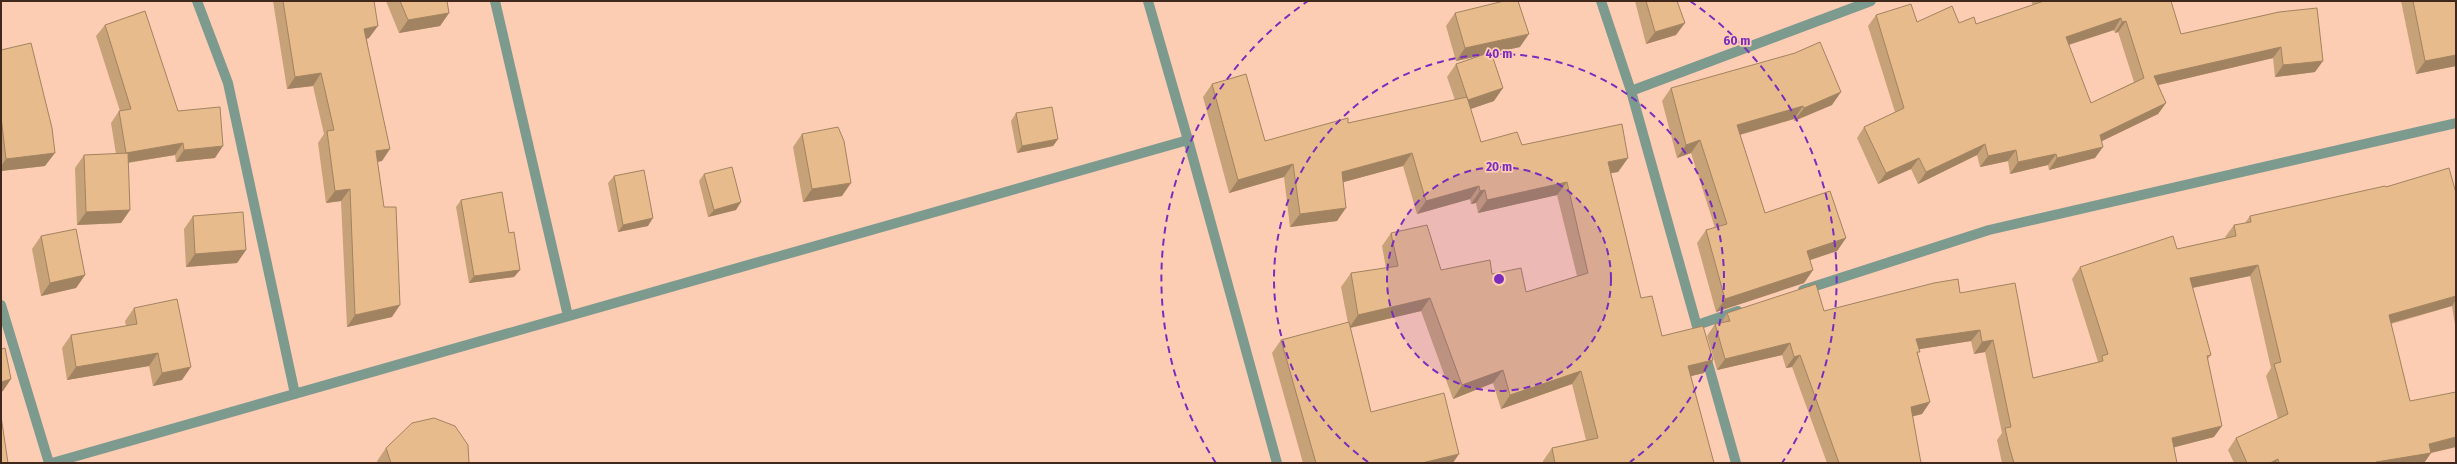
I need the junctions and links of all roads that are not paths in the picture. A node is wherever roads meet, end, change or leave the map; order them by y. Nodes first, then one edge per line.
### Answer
1 (197, 1) edge
2 (495, 1) edge
3 (1148, 1) edge
4 (1601, 1) edge
5 (1870, 1) edge
6 (1631, 91) junction
7 (2456, 122) edge
8 (1188, 140) junction
9 (1794, 293) edge
10 (1, 306) edge
11 (1749, 308) edge
12 (568, 316) junction
13 (1696, 324) junction
14 (295, 394) junction
15 (49, 463) edge
16 (52, 463) edge
17 (1277, 463) edge
18 (1736, 463) edge

1 - 14 street
2 - 12 street
3 - 8 street
4 - 6 street
5 - 6 street
6 - 13 street
7 - 9 street
8 - 12 street
8 - 17 street
10 - 15 street
11 - 13 street
12 - 14 street
13 - 18 street
14 - 16 street

